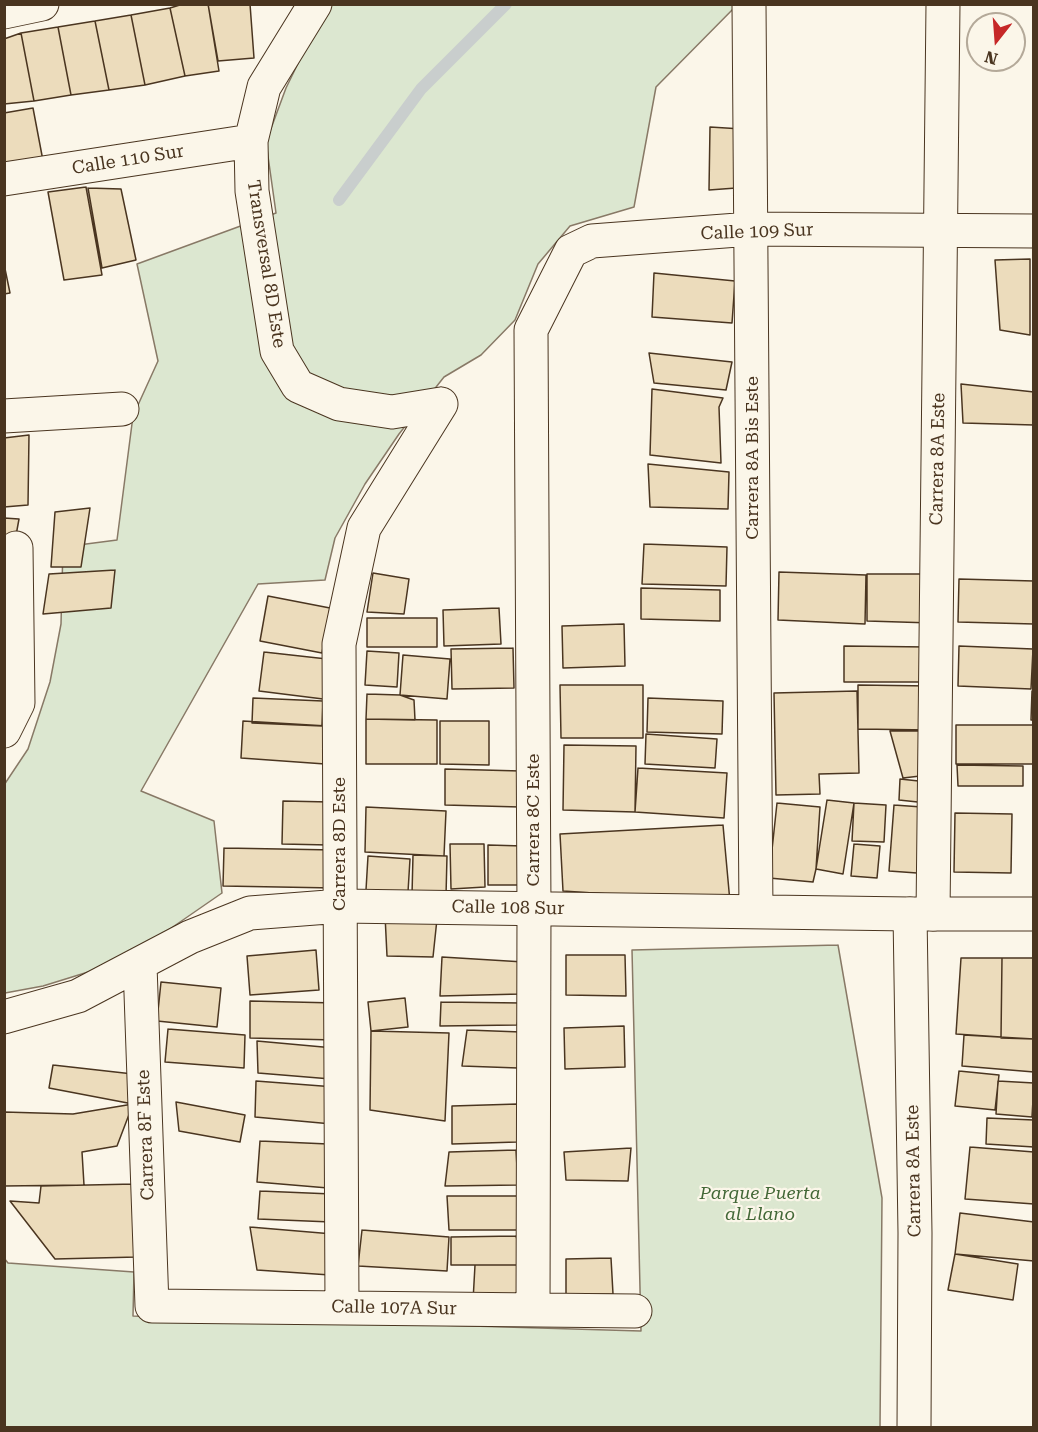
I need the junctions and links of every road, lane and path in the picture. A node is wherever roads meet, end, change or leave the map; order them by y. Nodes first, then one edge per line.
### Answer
1 (42, 4) edge
2 (315, 4) edge
3 (749, 4) edge
4 (944, 4) edge
5 (4, 12) edge
6 (251, 141) junction
7 (4, 179) edge
8 (751, 230) junction
9 (941, 230) junction
10 (1034, 231) edge
11 (531, 330) joint
12 (441, 404) joint
13 (122, 409) dead end
14 (4, 416) edge
15 (16, 548) dead end
16 (4, 731) edge
17 (340, 906) junction
18 (534, 909) junction
19 (756, 911) junction
20 (921, 914) junction
21 (1034, 915) edge
22 (140, 965) junction
23 (4, 1017) edge
24 (152, 1306) joint
25 (342, 1308) junction
26 (532, 1310) junction
27 (635, 1311) dead end
28 (914, 1428) edge

1 - 5 street
2 - 6 street, Transversal 8D Este
3 - 8 street, Carrera 8A Bis Este
4 - 9 street, Carrera 8A Este
6 - 7 street, Calle 110 Sur
6 - 12 street, Transversal 8D Este
8 - 9 street, Calle 109 Sur
8 - 11 street, Calle 109 Sur
8 - 19 street, Carrera 8A Bis Este
9 - 10 street, Calle 109 Sur
9 - 20 street, Carrera 8A Este
11 - 18 street, Carrera 8C Este
12 - 17 street, Carrera 8D Este
13 - 14 street
15 - 16 street
17 - 18 street, Calle 108 Sur
17 - 22 street, Calle 108 Sur
17 - 25 street, Carrera 8D Este
18 - 19 street, Calle 108 Sur
18 - 26 street, Carrera 8C Este
19 - 20 street, Calle 108 Sur
20 - 21 street, Calle 108 Sur
20 - 28 street, Carrera 8A Este
22 - 23 street, Calle 108 Sur
22 - 24 street, Carrera 8F Este
24 - 25 street, Calle 107A Sur
25 - 26 street, Calle 107A Sur
26 - 27 street, Calle 107A Sur

